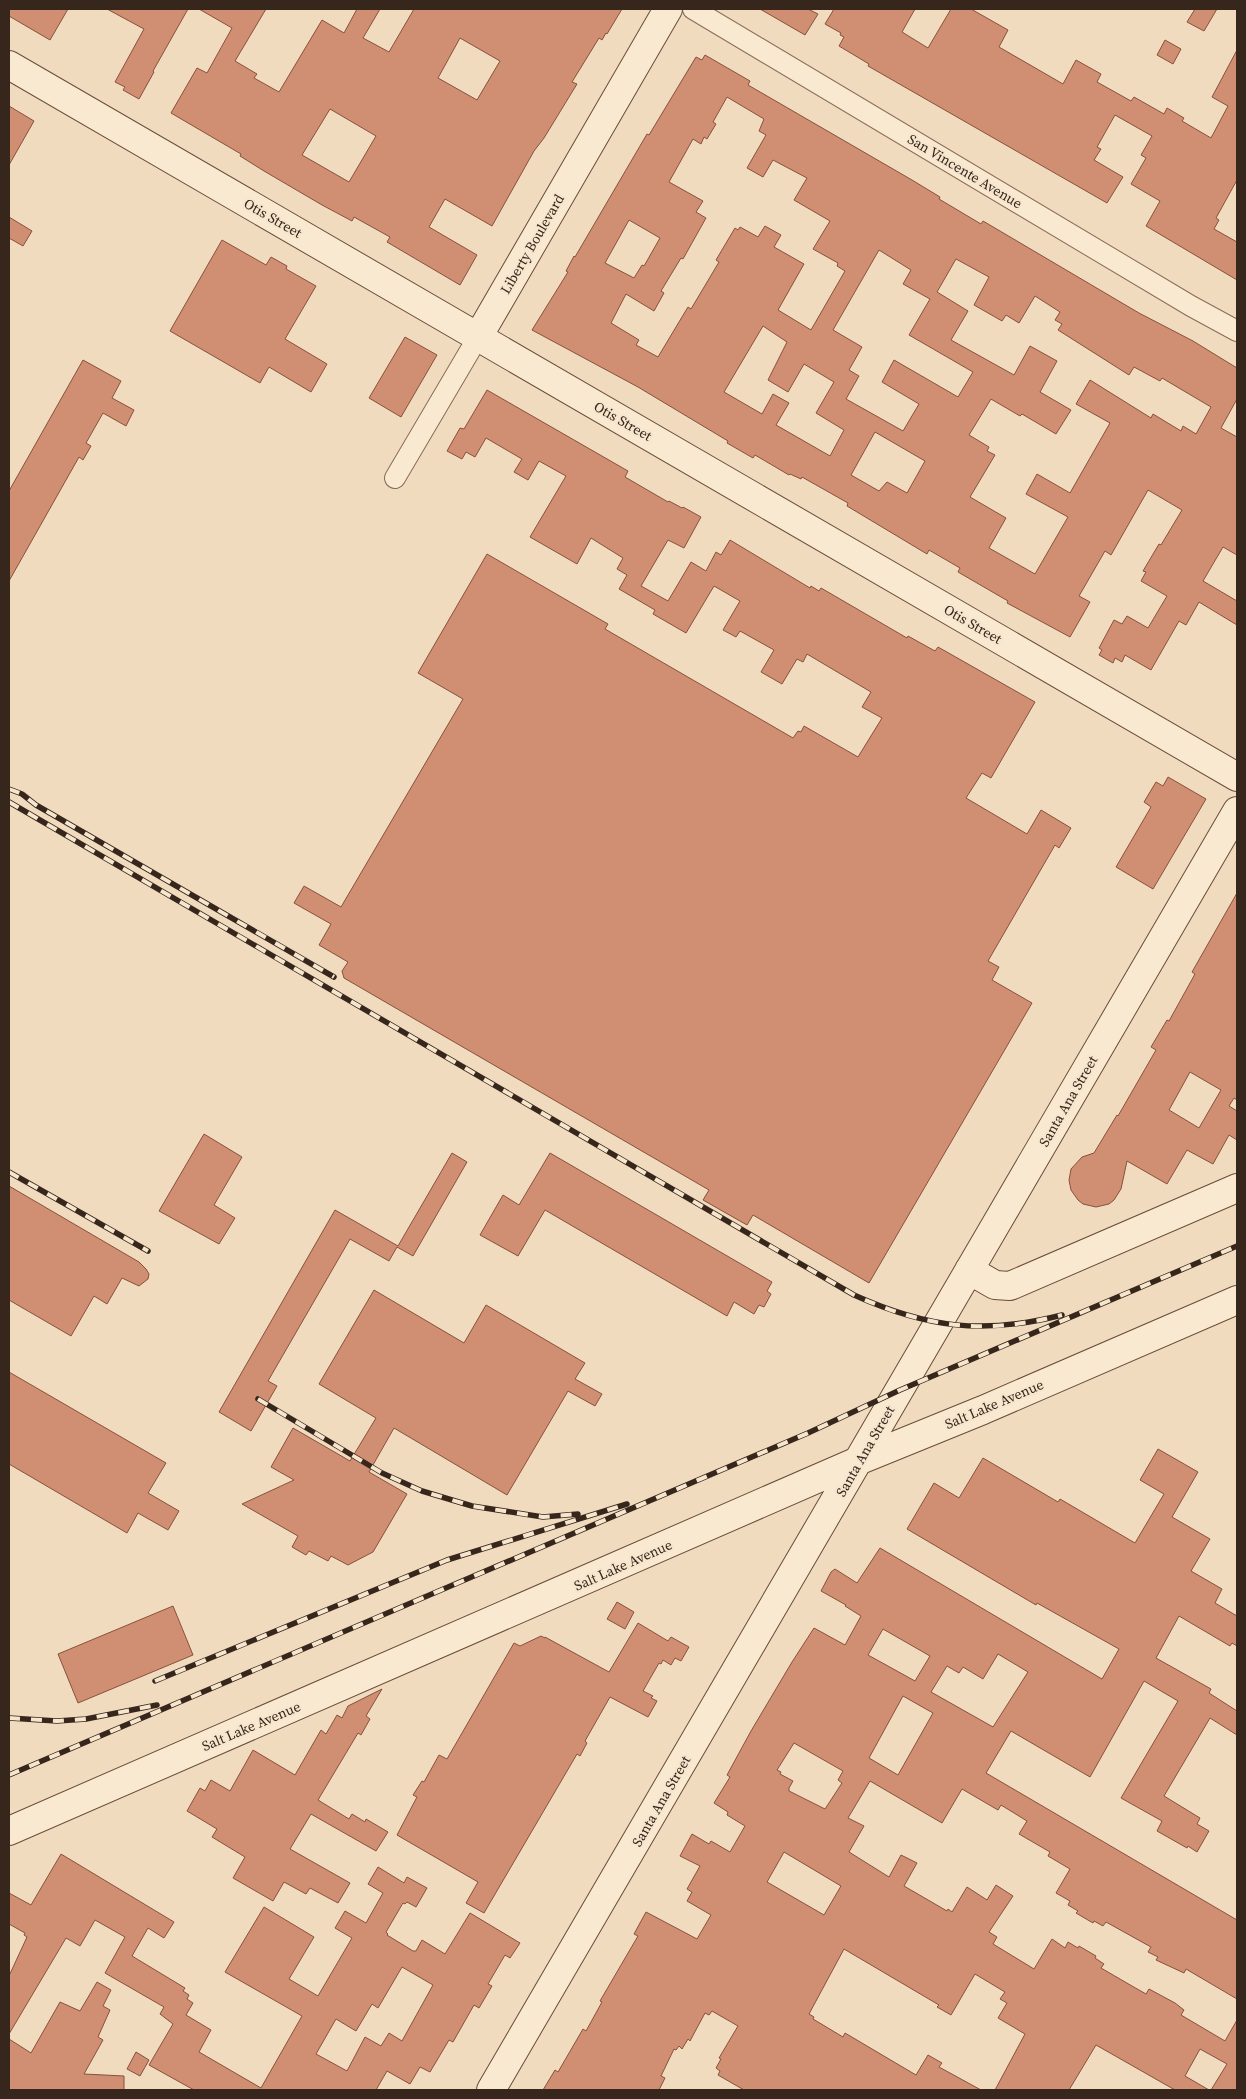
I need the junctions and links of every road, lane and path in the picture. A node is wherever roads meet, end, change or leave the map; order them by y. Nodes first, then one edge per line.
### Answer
1 (668, 9) edge
2 (693, 9) edge
3 (9, 65) edge
4 (1237, 331) edge
5 (478, 337) junction
6 (395, 478) dead end
7 (1237, 778) edge
8 (1237, 811) edge
9 (1237, 1188) edge
10 (969, 1270) junction
11 (1237, 1300) edge
12 (860, 1460) junction
13 (9, 1831) edge
14 (491, 2090) edge

1 - 5 street, Liberty Boulevard
2 - 4 street, San Vincente Avenue
3 - 5 street, Otis Street
5 - 6 street, Liberty Boulevard
5 - 7 street, Otis Street
8 - 10 street, Santa Ana Street
9 - 10 street
10 - 12 street, Santa Ana Street
11 - 12 street, Salt Lake Avenue
12 - 13 street, Salt Lake Avenue
12 - 14 street, Santa Ana Street

